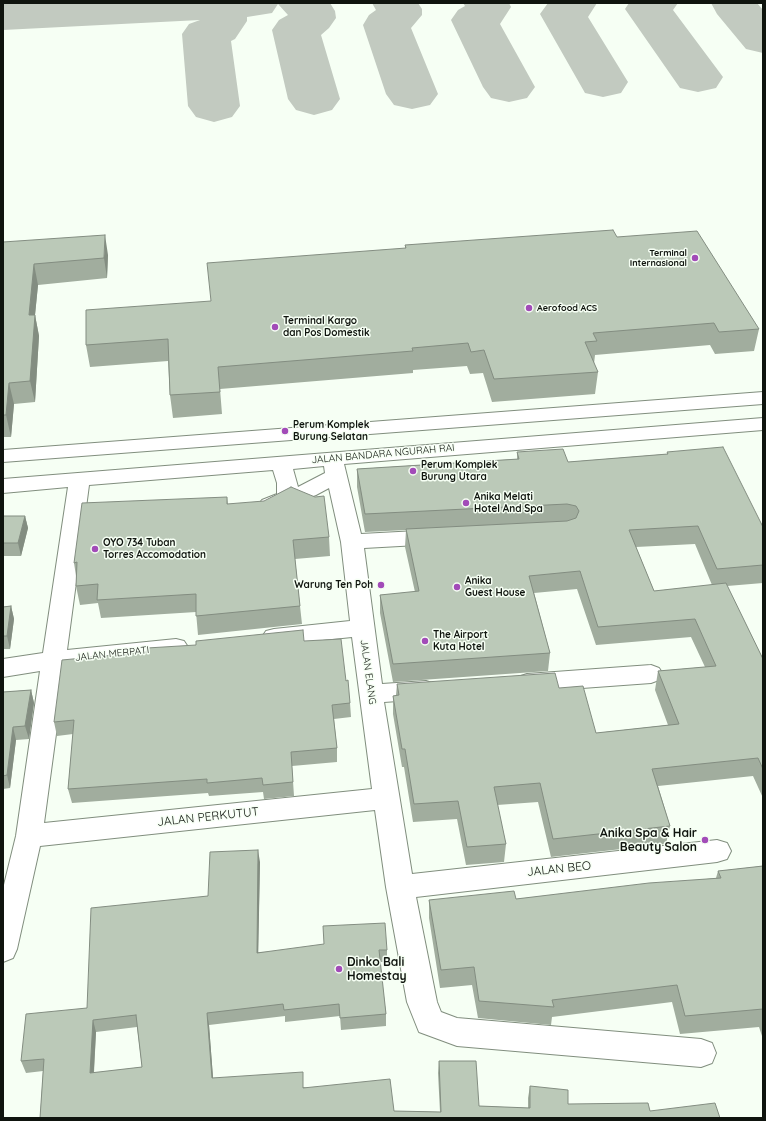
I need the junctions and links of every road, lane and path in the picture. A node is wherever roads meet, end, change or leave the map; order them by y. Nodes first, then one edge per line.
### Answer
1 (763, 398) edge
2 (760, 430) edge
3 (3, 456) edge
4 (281, 463) junction
5 (334, 467) junction
6 (79, 480) junction
7 (3, 486) edge
8 (288, 498) junction
9 (253, 506) edge
10 (97, 513) edge
11 (74, 514) junction
12 (454, 536) edge
13 (352, 542) junction
14 (363, 628) junction
15 (251, 639) edge
16 (196, 645) edge
17 (53, 660) junction
18 (3, 668) edge
19 (651, 674) dead end
20 (503, 685) edge
21 (449, 689) edge
22 (371, 694) junction
23 (387, 798) junction
24 (29, 836) junction
25 (717, 851) dead end
26 (400, 887) junction
27 (3, 949) edge
28 (701, 1053) dead end

1 - 3 street
2 - 5 street, JALAN BANDARA NGURAH RAI
4 - 5 street, JALAN BANDARA NGURAH RAI
4 - 6 street, JALAN BANDARA NGURAH RAI
4 - 8 street
5 - 8 street
5 - 13 street, JALAN ELANG
6 - 7 street, JALAN BANDARA NGURAH RAI
6 - 11 street
8 - 9 street
10 - 11 street
11 - 17 street
12 - 13 street
13 - 14 street, JALAN ELANG
14 - 15 street
14 - 22 street, JALAN ELANG
16 - 17 street, JALAN MERPATI
17 - 18 street, JALAN MERPATI
17 - 24 street
19 - 20 street
21 - 22 street
22 - 23 street, JALAN ELANG
23 - 24 street, JALAN PERKUTUT
23 - 26 street, JALAN ELANG
24 - 27 street
25 - 26 street, JALAN BEO
26 - 28 street, JALAN ELANG

